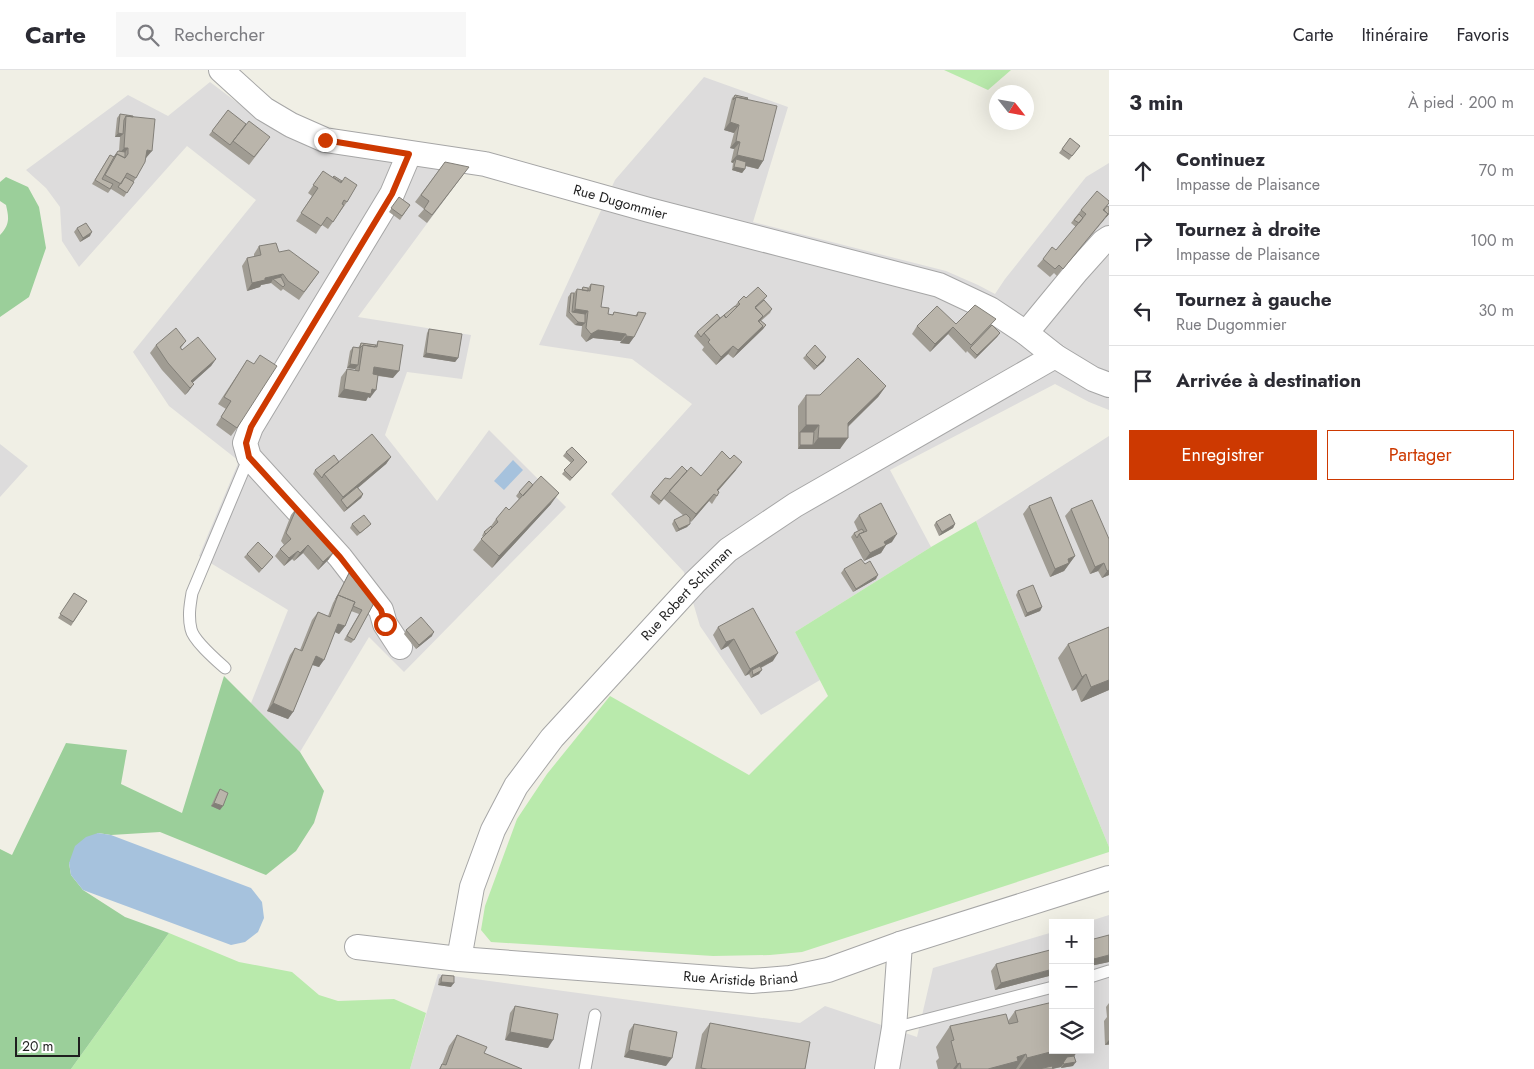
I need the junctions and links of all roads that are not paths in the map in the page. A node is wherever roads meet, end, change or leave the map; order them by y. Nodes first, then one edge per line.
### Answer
1 (221, 70) edge
2 (409, 154) junction
3 (1109, 238) edge
4 (1026, 332) junction
5 (1055, 356) junction
6 (1109, 385) edge
7 (249, 457) junction
8 (400, 647) dead end
9 (225, 668) dead end
10 (1109, 878) edge
11 (900, 944) junction
12 (357, 947) dead end
13 (460, 959) junction
14 (1109, 971) edge
15 (1094, 976) edge
16 (1049, 988) edge
17 (594, 1015) dead end
18 (894, 1028) junction
19 (585, 1069) edge
20 (887, 1069) edge

1 - 2 street, Rue Dugommier
2 - 4 street, Rue Dugommier
2 - 7 street
3 - 4 street
4 - 5 street, Rue Dugommier
5 - 6 street, Rue Dugommier
5 - 13 street, Rue Robert Schuman
7 - 8 street
7 - 9 lane
10 - 11 street, Rue Aristide Briand
11 - 13 street, Rue Aristide Briand
11 - 18 street
12 - 13 street, Rue Aristide Briand
14 - 15 lane
16 - 18 lane
17 - 19 lane
18 - 20 street

